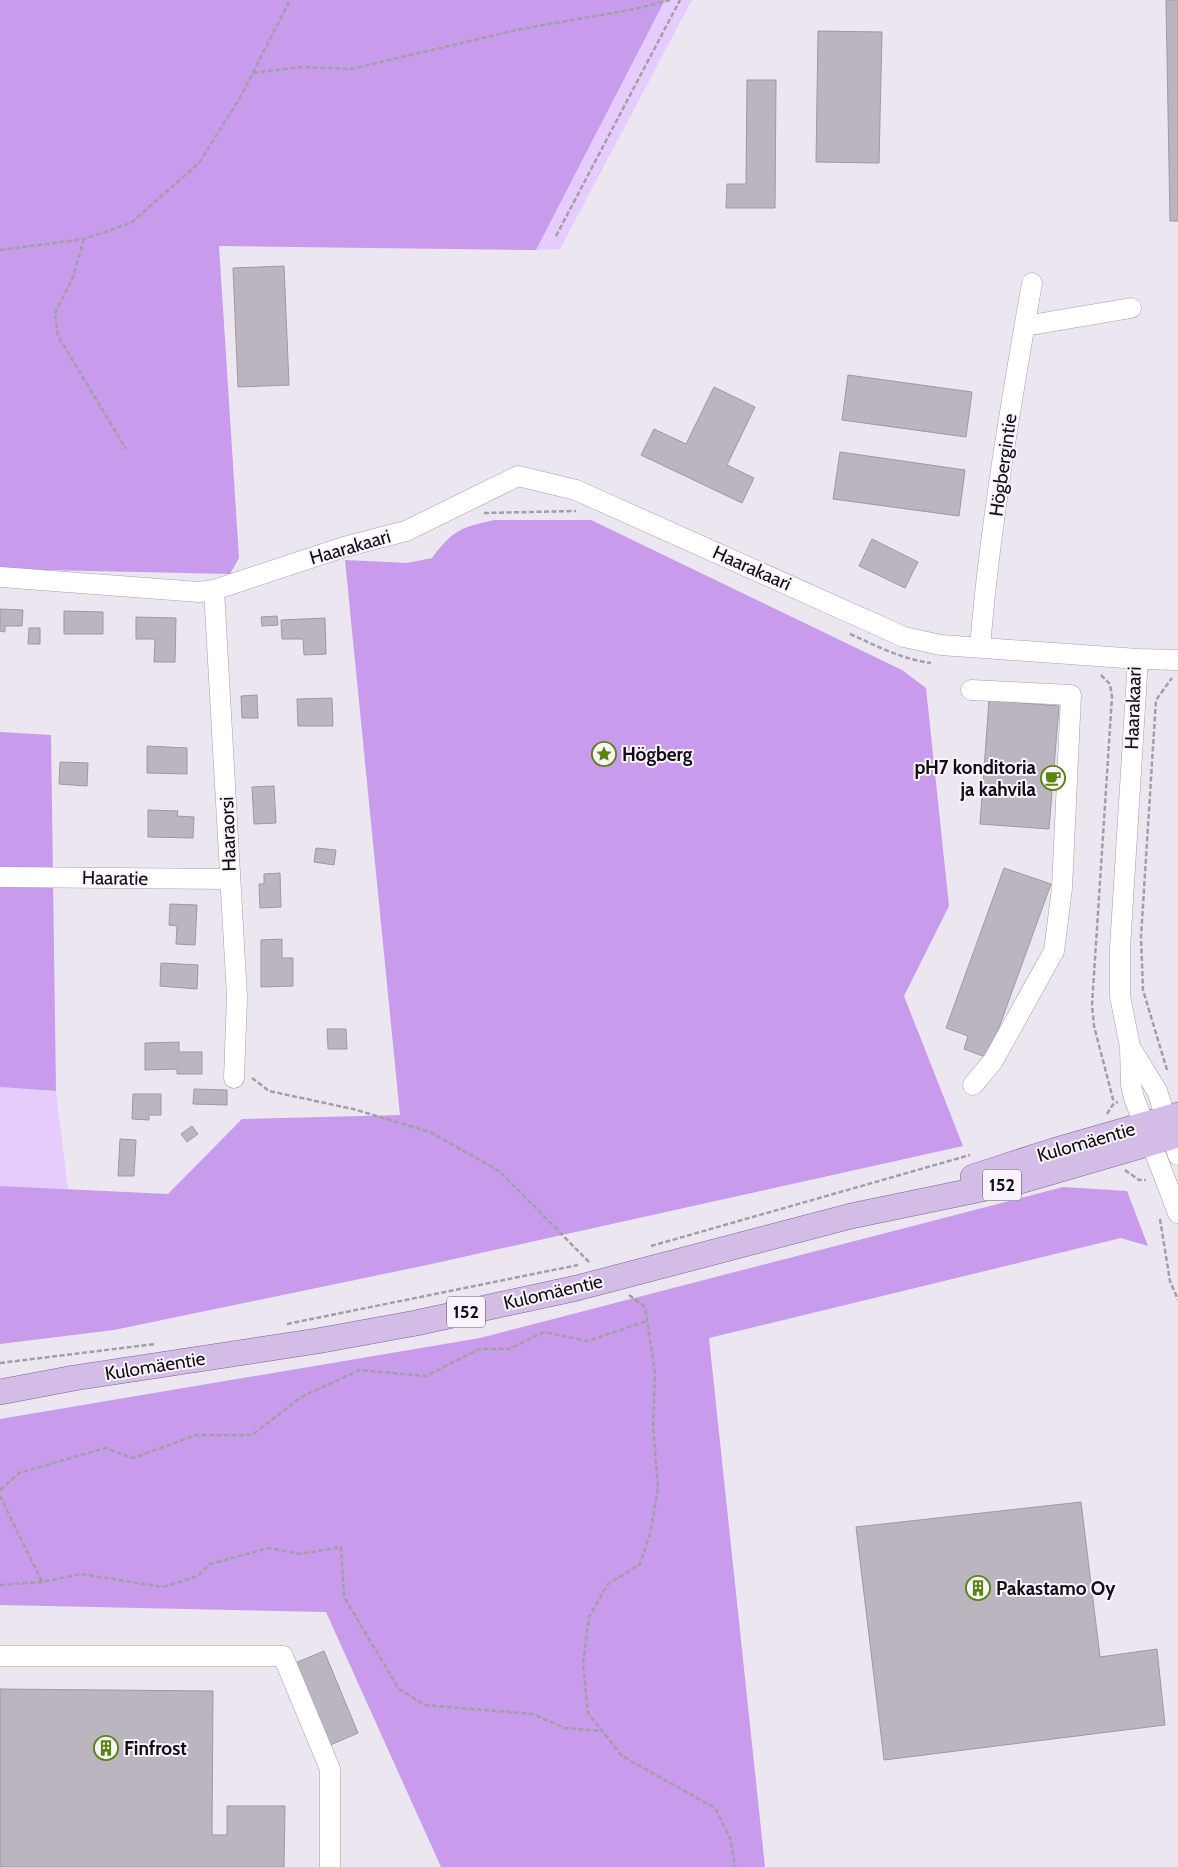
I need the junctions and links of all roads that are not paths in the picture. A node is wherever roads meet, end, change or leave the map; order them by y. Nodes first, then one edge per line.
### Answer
1 (1032, 283) dead end
2 (1131, 308) dead end
3 (1025, 326) junction
4 (0, 577) edge
5 (214, 590) junction
6 (980, 648) junction
7 (1138, 659) junction
8 (1178, 660) edge
9 (971, 690) dead end
10 (0, 877) edge
11 (229, 879) junction
12 (1130, 1047) junction
13 (235, 1072) road end
14 (973, 1085) dead end
15 (1167, 1133) edge
16 (1178, 1214) edge
17 (74, 1378) junction
18 (0, 1384) edge
19 (0, 1392) edge
20 (0, 1656) edge
21 (330, 1867) edge

1 - 3 street, Högbergintie
2 - 3 street
3 - 6 street, Högbergintie
4 - 5 street, Haarakaari
5 - 6 street, Haarakaari
5 - 11 street, Haaraorsi
6 - 7 street, Haarakaari
7 - 8 street
7 - 12 street, Haarakaari
9 - 14 street
10 - 11 street, Haaratie
11 - 13 street, Haaraorsi
12 - 15 street, Haarakaari
12 - 15 street, Haarakaari
15 - 16 street
15 - 17 main road, Kulomäentie / 152
17 - 18 main road, Kulomäentie / 152
17 - 19 main road, Kulomäentie / 152
20 - 21 street

